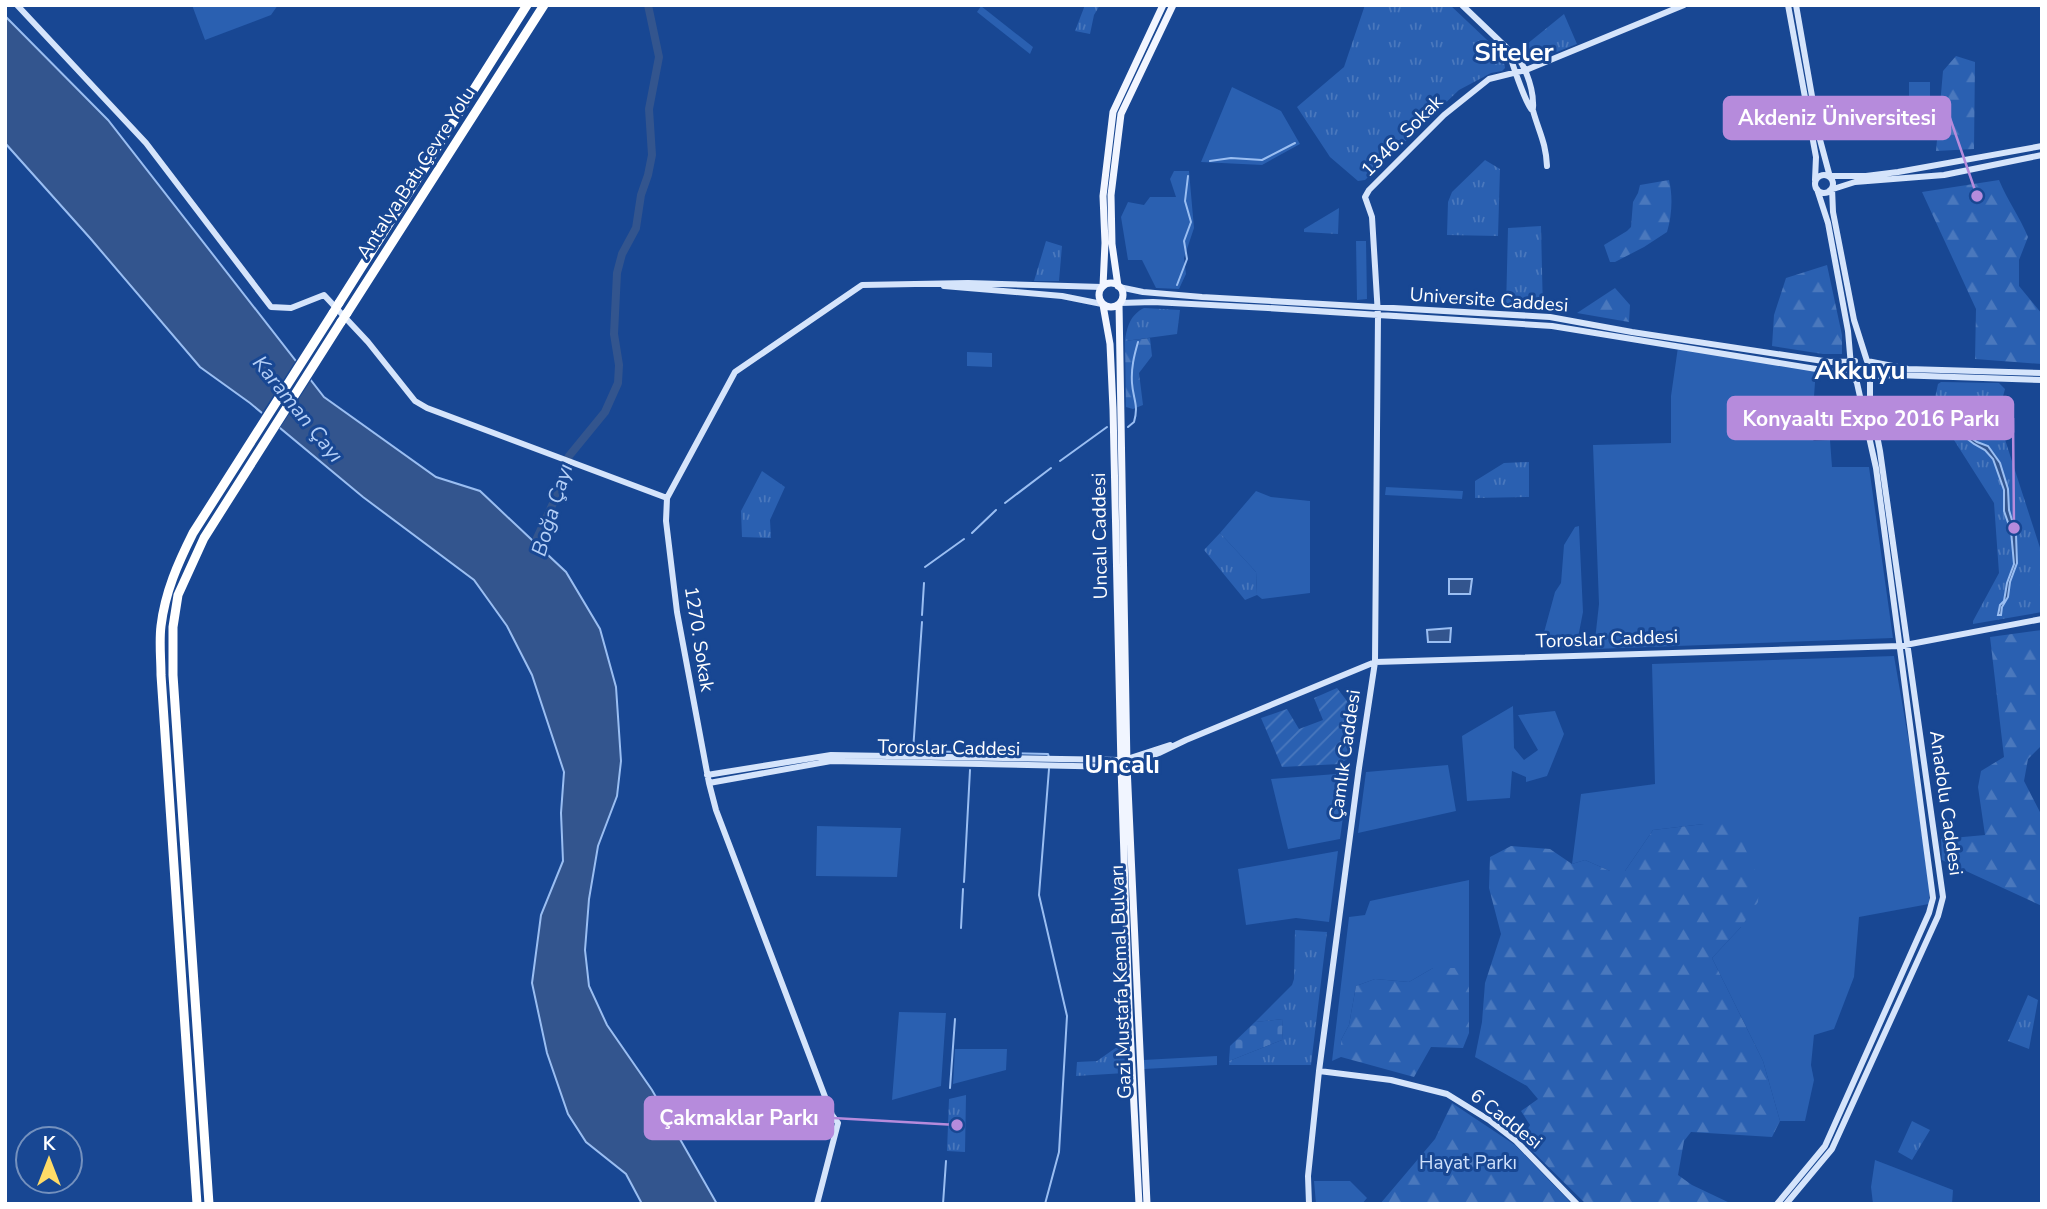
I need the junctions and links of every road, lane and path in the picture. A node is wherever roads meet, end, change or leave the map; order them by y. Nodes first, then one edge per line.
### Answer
1 (17, 5) edge
2 (527, 5) edge
3 (544, 5) edge
4 (1164, 5) edge
5 (1173, 5) edge
6 (1462, 5) edge
7 (1684, 5) edge
8 (1788, 5) edge
9 (1796, 5) edge
10 (1509, 50) junction
11 (1511, 60) junction
12 (1525, 71) junction
13 (1517, 72) junction
14 (1505, 75) junction
15 (1532, 110) junction
16 (2042, 146) edge
17 (2042, 155) edge
18 (1547, 166) dead end
19 (1829, 176) junction
20 (1815, 180) junction
21 (1817, 189) junction
22 (1831, 189) junction
23 (928, 284) junction
24 (1119, 286) junction
25 (1103, 287) junction
26 (1102, 304) junction
27 (1119, 304) junction
28 (1378, 312) junction
29 (1867, 361) junction
30 (1852, 362) junction
31 (2042, 373) edge
32 (1853, 375) junction
33 (1868, 375) junction
34 (2042, 380) edge
35 (667, 498) junction
36 (2042, 619) edge
37 (1904, 645) junction
38 (1375, 662) junction
39 (1124, 763) junction
40 (708, 779) junction
41 (1319, 1071) junction
42 (197, 1204) edge
43 (209, 1204) edge
44 (817, 1204) edge
45 (1139, 1204) edge
46 (1147, 1204) edge
47 (1309, 1204) edge
48 (1577, 1204) edge
49 (1777, 1204) edge
50 (1786, 1204) edge

1 - 35 street
2 - 42 highway, bridge
3 - 43 highway, Antalya Batı Çevre Yolu, bridge
4 - 25 main road
5 - 24 main road
6 - 10 street
7 - 12 street, 1346. Sokak
8 - 20 street
9 - 19 street
10 - 11 street
10 - 12 street
11 - 13 street
11 - 14 street
12 - 13 street, 1346. Sokak
12 - 15 street
13 - 14 street, 1346. Sokak
13 - 15 street
14 - 28 street, 1346. Sokak
15 - 18 street
16 - 19 street
17 - 22 street
19 - 20 street
19 - 22 street
20 - 21 street
21 - 22 street
21 - 30 street
22 - 29 street
23 - 25 street, 1270. Sokak
23 - 26 street, 1270. Sokak
23 - 35 street, 1270. Sokak
24 - 25 main road
24 - 27 main road
24 - 28 street, Universite Caddesi
25 - 26 main road
26 - 27 main road
26 - 39 main road, Uncalı Caddesi
27 - 28 street, Universite Caddesi
27 - 39 main road, Uncalı Caddesi
28 - 30 street, Universite Caddesi
28 - 32 street, Universite Caddesi
28 - 38 street, Çamlık Caddesi
29 - 30 street
29 - 31 street
29 - 33 street
30 - 32 street
32 - 33 street
32 - 37 street, Anadolu Caddesi
33 - 34 street
33 - 37 street, Anadolu Caddesi
35 - 40 street, 1270. Sokak
36 - 37 street, Toroslar Caddesi
37 - 38 street, Toroslar Caddesi
37 - 49 street, Anadolu Caddesi
37 - 50 street, Anadolu Caddesi
38 - 39 street, Toroslar Caddesi
38 - 41 street, Çamlık Caddesi
39 - 40 street, Toroslar Caddesi
39 - 45 main road, Gazi Mustafa Kemal Bulvarı
39 - 46 main road, Gazi Mustafa Kemal Bulvarı
40 - 44 street, 1270. Sokak
41 - 47 street, Çamlık Caddesi
41 - 48 street, 6 Caddesi

